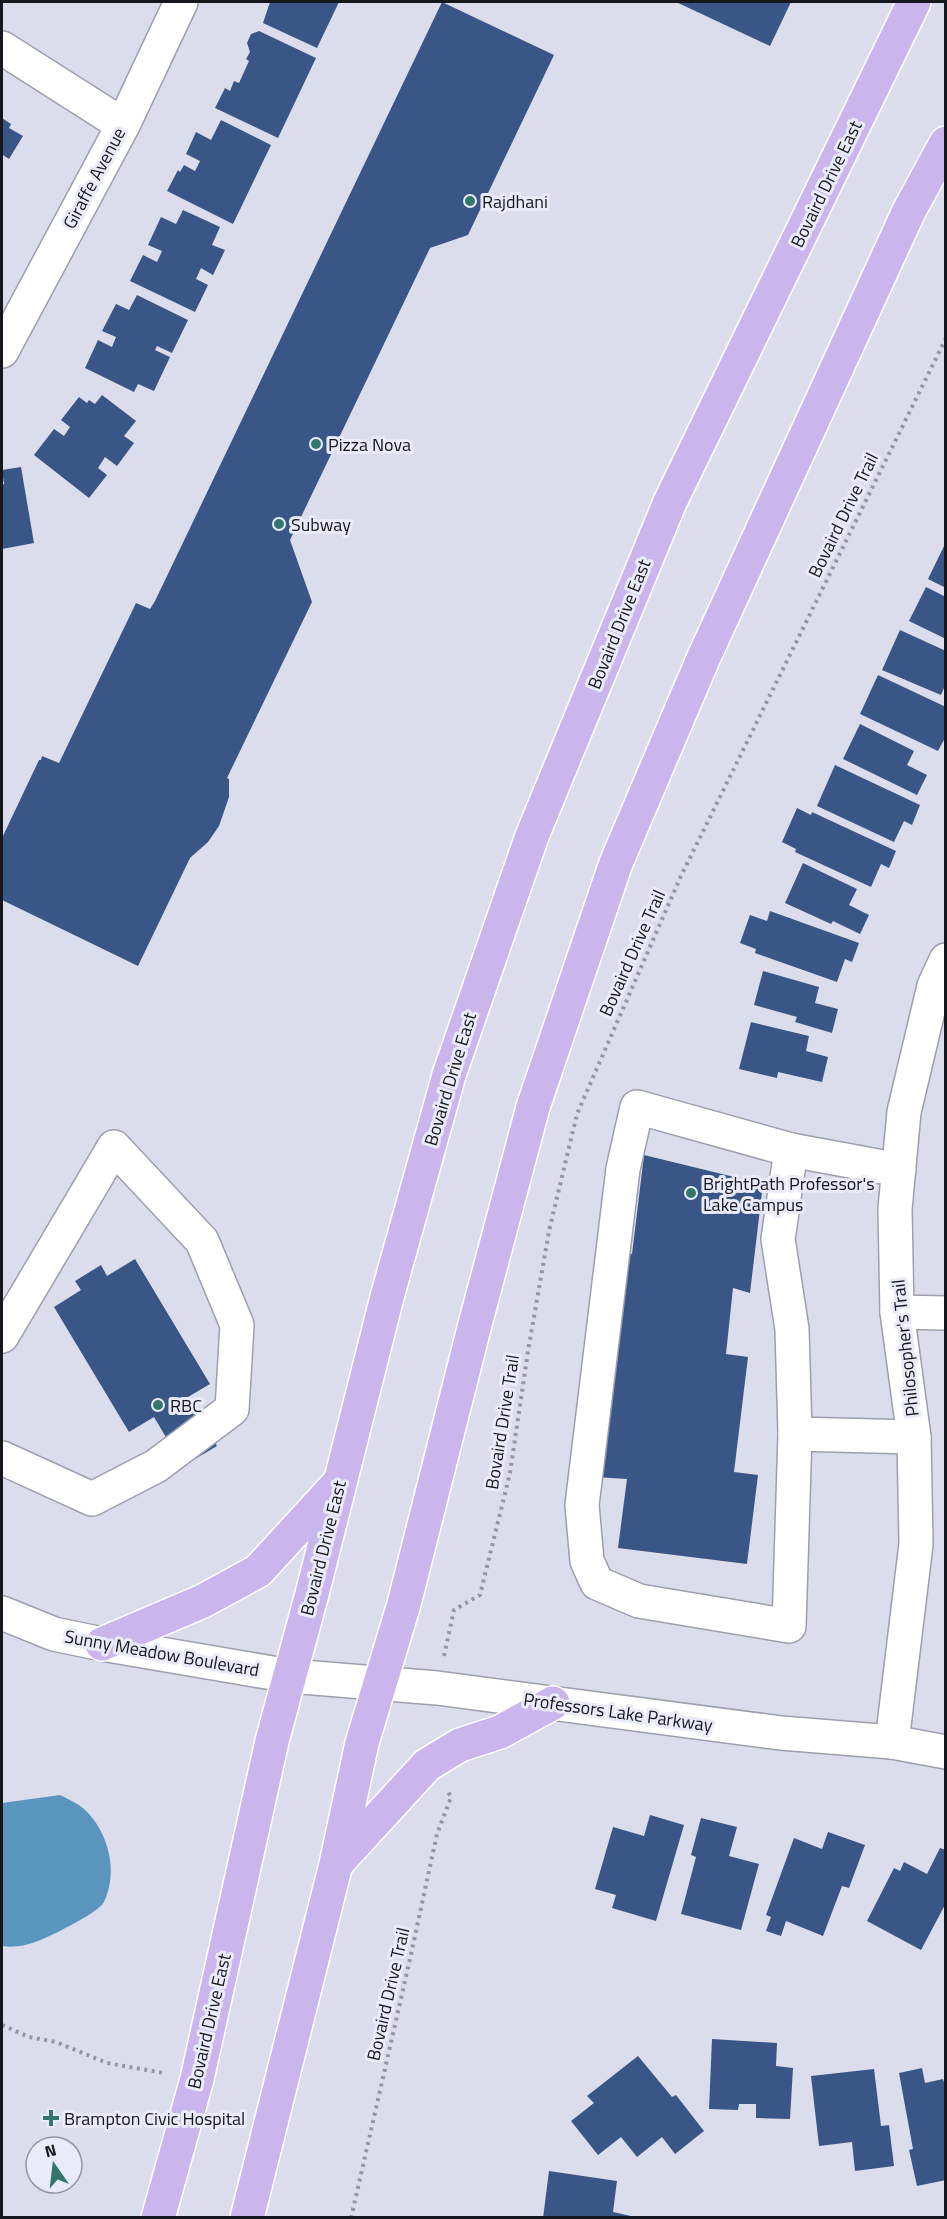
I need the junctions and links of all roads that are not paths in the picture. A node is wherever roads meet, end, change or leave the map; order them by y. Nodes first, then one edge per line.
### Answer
1 (181, 2) edge
2 (914, 2) edge
3 (2, 48) edge
4 (123, 125) junction
5 (945, 143) edge
6 (2, 351) edge
7 (945, 960) edge
8 (791, 1150) junction
9 (899, 1170) junction
10 (897, 1312) junction
11 (945, 1313) edge
12 (2, 1336) edge
13 (795, 1434) junction
14 (914, 1437) junction
15 (2, 1458) edge
16 (340, 1481) junction
17 (2, 1613) edge
18 (102, 1644) junction
19 (290, 1676) junction
20 (380, 1683) junction
21 (553, 1703) junction
22 (892, 1742) junction
23 (945, 1752) edge
24 (336, 1864) junction
25 (158, 2217) edge
26 (247, 2217) edge

1 - 4 street, Giraffe Avenue
2 - 16 main road, Bovaird Drive East
3 - 4 street
4 - 6 street, Giraffe Avenue
5 - 20 main road
7 - 9 street, Philosopher's Trail
8 - 9 street
8 - 13 street
8 - 13 street
9 - 10 street, Philosopher's Trail
10 - 11 street
10 - 14 street, Philosopher's Trail
12 - 15 street
13 - 14 street
14 - 22 street, Philosopher's Trail
16 - 18 main road
16 - 19 main road, Bovaird Drive East
17 - 18 street, Sunny Meadow Boulevard
18 - 19 street, Sunny Meadow Boulevard
19 - 20 street, Professors Lake Parkway
19 - 25 main road, Bovaird Drive East
20 - 21 street, Professors Lake Parkway
20 - 24 main road
21 - 22 street, Professors Lake Parkway
21 - 24 main road
22 - 23 street, Professors Lake Parkway
24 - 26 main road

